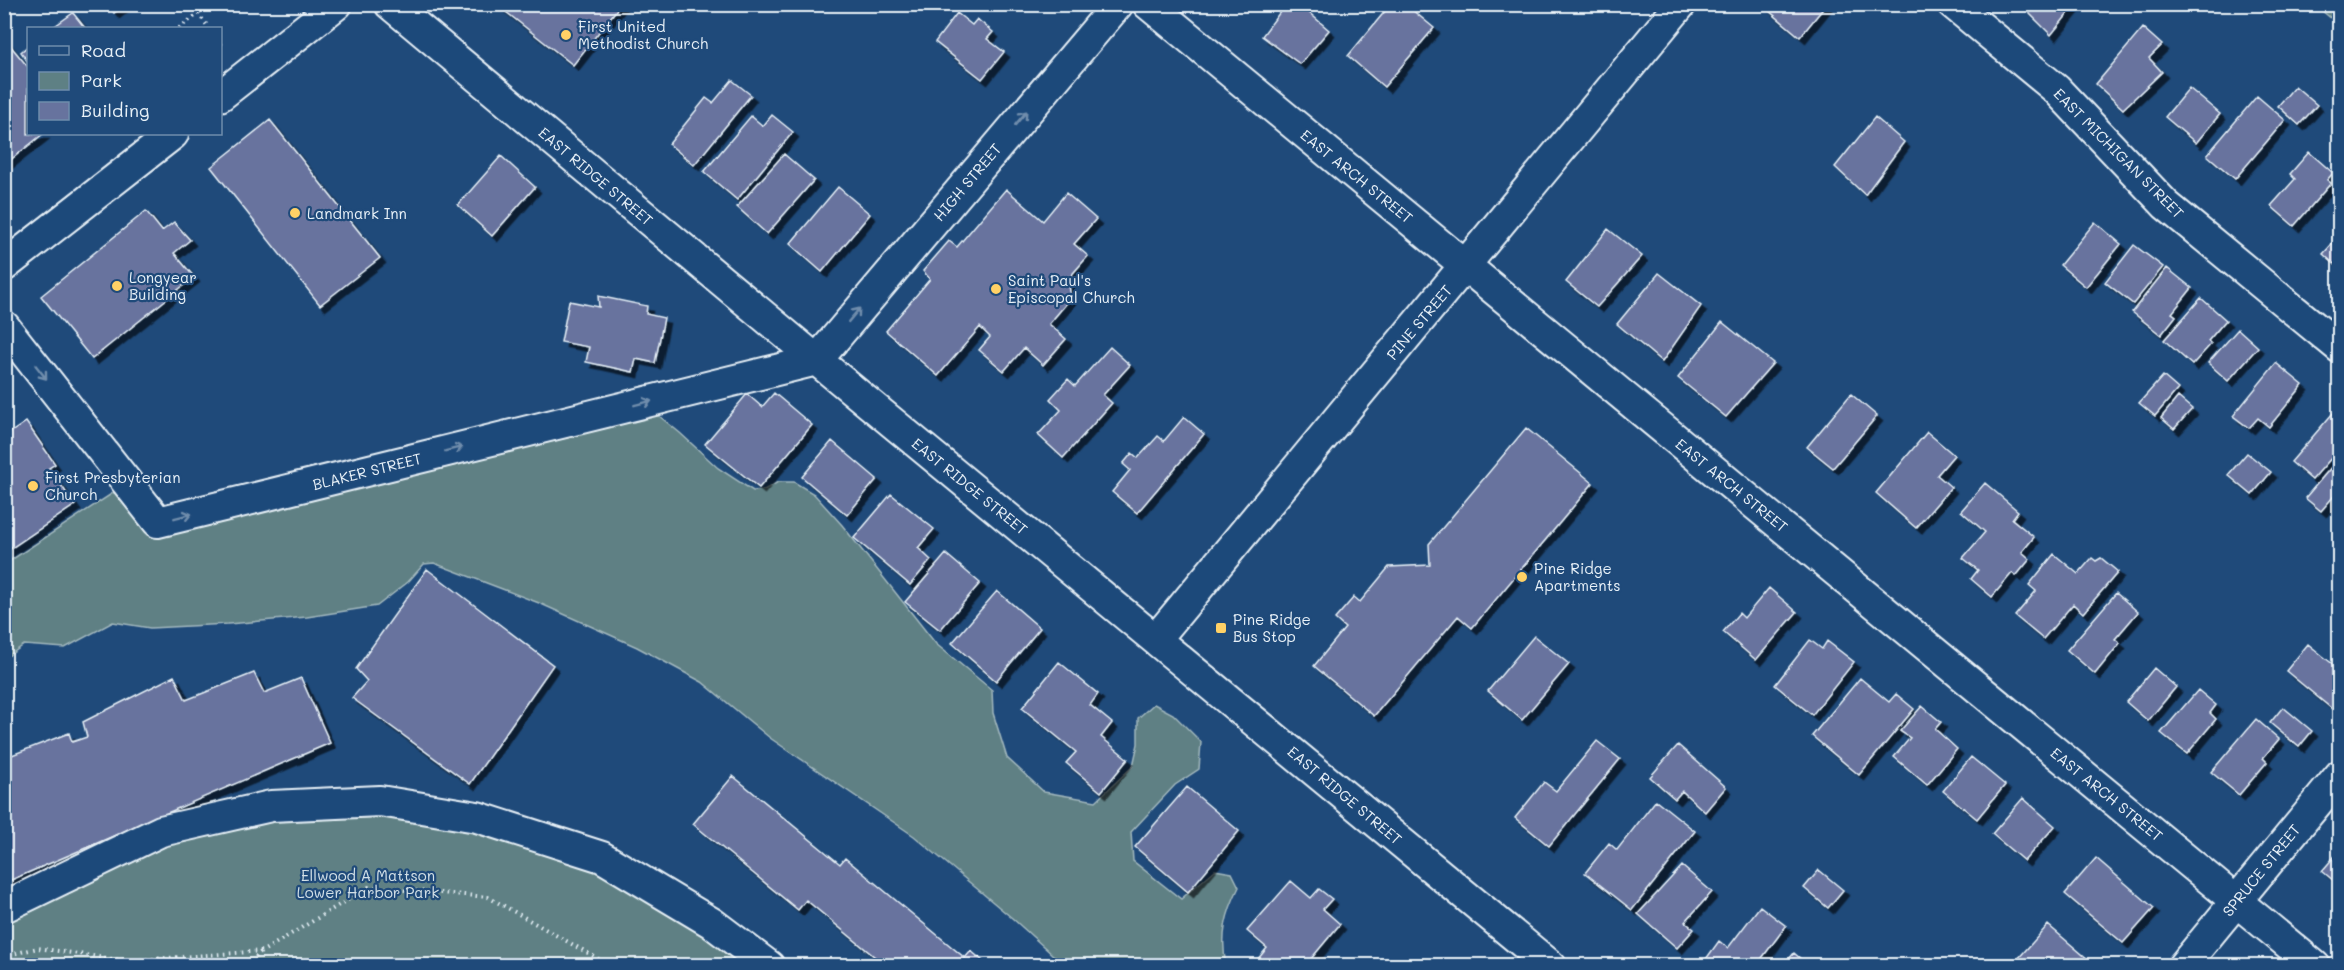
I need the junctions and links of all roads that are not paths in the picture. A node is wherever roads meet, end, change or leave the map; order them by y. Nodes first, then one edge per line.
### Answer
1 (337, 4) edge
2 (390, 4) edge
3 (1118, 4) edge
4 (1148, 4) edge
5 (1681, 4) edge
6 (1953, 4) edge
7 (222, 94) edge
8 (172, 135) edge
9 (4, 266) edge
10 (1465, 266) junction
11 (4, 326) edge
12 (2340, 348) edge
13 (817, 360) junction
14 (1156, 639) junction
15 (2340, 775) edge
16 (2237, 901) junction
17 (4, 907) edge
18 (769, 966) edge
19 (1551, 966) edge
20 (2183, 966) edge
21 (2315, 966) edge

1 - 7 street
2 - 13 street, EAST RIDGE STREET
13 -> 3 street, HIGH STREET
4 - 10 street, EAST ARCH STREET
5 - 10 street, PINE STREET
6 - 12 street, EAST MICHIGAN STREET
8 - 9 street
10 - 14 street, PINE STREET
10 - 16 street, EAST ARCH STREET
11 -> 13 street, BLAKER STREET
13 - 14 street, EAST RIDGE STREET
14 - 19 street, EAST RIDGE STREET
15 - 16 street, SPRUCE STREET
16 - 20 street, SPRUCE STREET
16 - 21 street, EAST ARCH STREET
17 - 18 street

